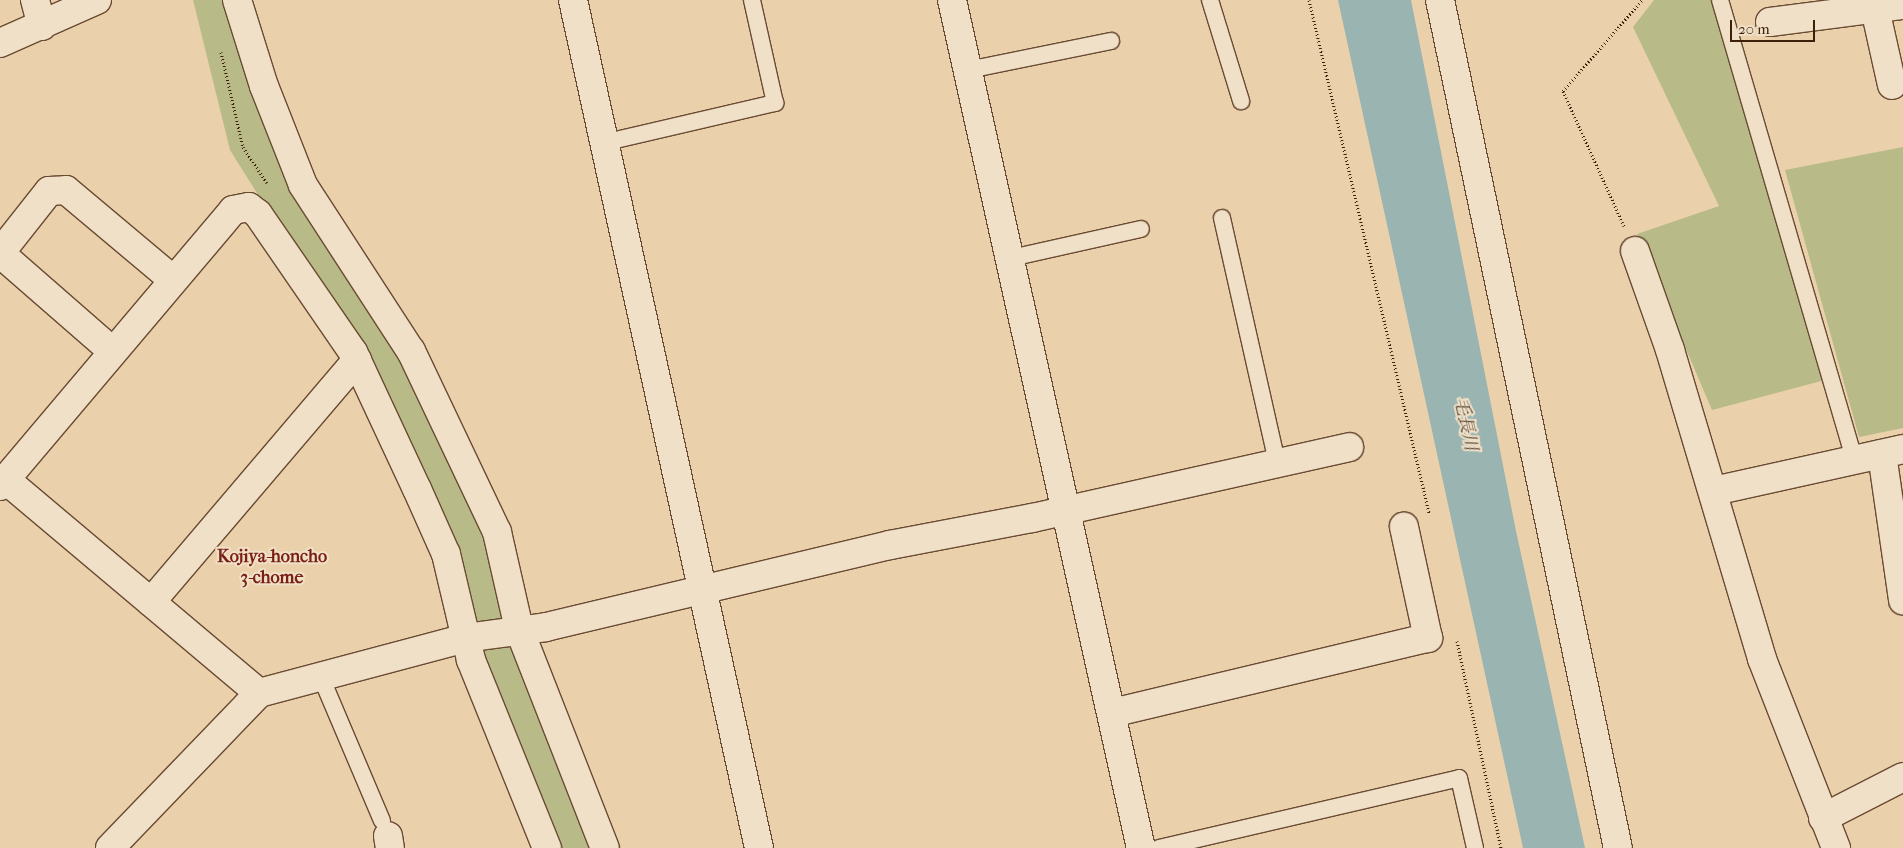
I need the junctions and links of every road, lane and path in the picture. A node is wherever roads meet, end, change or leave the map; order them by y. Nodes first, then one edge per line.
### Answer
1 (97, 0) edge
2 (237, 0) edge
3 (572, 0) edge
4 (752, 0) edge
5 (952, 0) edge
6 (1210, 0) edge
7 (1309, 0) edge
8 (1440, 0) edge
9 (1642, 0) edge
10 (1720, 0) edge
11 (1874, 5) edge
12 (1903, 5) edge
13 (39, 13) edge
14 (1770, 22) dead end
15 (1110, 41) dead end
16 (0, 43) edge
17 (968, 70) junction
18 (1892, 86) dead end
19 (1241, 102) dead end
20 (603, 143) junction
21 (1222, 218) dead end
22 (1140, 229) dead end
23 (1635, 252) joint
24 (1011, 258) junction
25 (172, 279) junction
26 (111, 350) junction
27 (357, 360) junction
28 (1349, 447) dead end
29 (1893, 452) edge
30 (1854, 459) junction
31 (1277, 463) junction
32 (3, 483) edge
33 (1714, 491) junction
34 (1066, 510) junction
35 (1431, 520) dead end
36 (1404, 527) dead end
37 (703, 590) junction
38 (1903, 600) edge
39 (151, 602) junction
40 (519, 629) junction
41 (1456, 636) dead end
42 (466, 638) junction
43 (321, 677) junction
44 (259, 693) junction
45 (1112, 713) junction
46 (1903, 777) edge
47 (1824, 818) junction
48 (387, 835) edge
49 (110, 848) edge
50 (546, 848) edge
51 (605, 848) edge
52 (759, 848) edge
53 (1141, 848) edge
54 (1159, 848) edge
55 (1476, 848) edge
56 (1501, 848) edge
57 (1618, 848) edge
58 (1836, 848) edge

1 - 13 street
2 - 40 street
3 - 20 street
4 - 20 lane
5 - 17 street
6 - 19 lane
7 - 35 path
8 - 57 street
9 - 23 path
10 - 30 lane
11 - 12 street
11 - 14 street
11 - 18 street
13 - 16 street
15 - 17 lane
17 - 24 street
20 - 37 street
21 - 31 lane
22 - 24 lane
23 - 33 street
24 - 34 street
25 - 26 street
25 - 26 street
25 - 27 street
26 - 32 street
27 - 39 street
27 - 42 street
28 - 31 street
29 - 30 street
29 - 38 street
30 - 33 street
31 - 34 street
32 - 39 street
33 - 47 street
34 - 37 street
34 - 45 street
36 - 45 street
37 - 40 street
37 - 52 street
39 - 44 street
40 - 42 street
40 - 51 street
41 - 56 path
42 - 43 street
42 - 50 street
43 - 44 street
43 - 48 lane
44 - 49 street
45 - 53 street
46 - 47 street
47 - 58 street
54 - 55 lane

